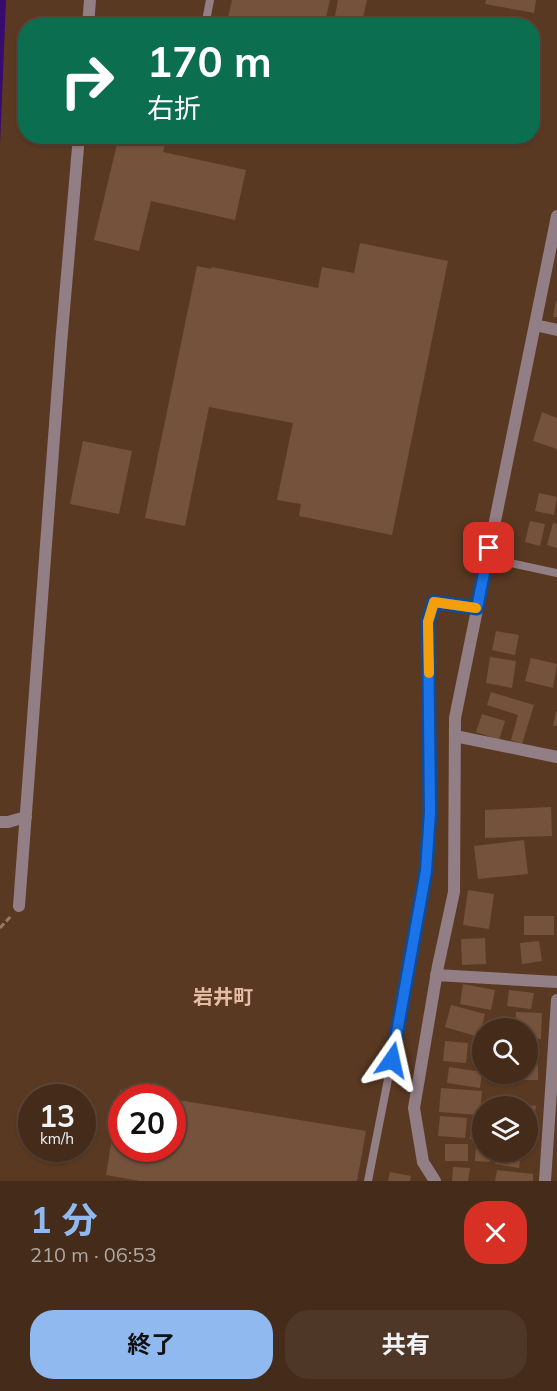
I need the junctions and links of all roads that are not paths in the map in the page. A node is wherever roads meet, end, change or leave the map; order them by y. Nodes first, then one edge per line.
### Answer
1 (90, 0) edge
2 (210, 0) edge
3 (89, 18) edge
4 (207, 18) edge
5 (78, 144) edge
6 (557, 216) edge
7 (535, 325) junction
8 (557, 330) edge
9 (487, 558) junction
10 (557, 573) edge
11 (477, 608) junction
12 (455, 736) junction
13 (557, 757) edge
14 (26, 817) junction
15 (4, 822) edge
16 (19, 906) dead end
17 (436, 975) junction
18 (557, 982) edge
19 (557, 1000) edge
20 (368, 1181) edge
21 (435, 1181) edge
22 (545, 1181) edge

1 - 3 street
2 - 4 lane
5 - 14 street
6 - 7 street
7 - 8 street
7 - 9 street
9 - 10 lane
9 - 11 street
11 - 12 street
11 - 20 lane
12 - 13 street
12 - 17 street
14 - 15 street
14 - 16 street
17 - 18 street
17 - 21 street
19 - 22 street

